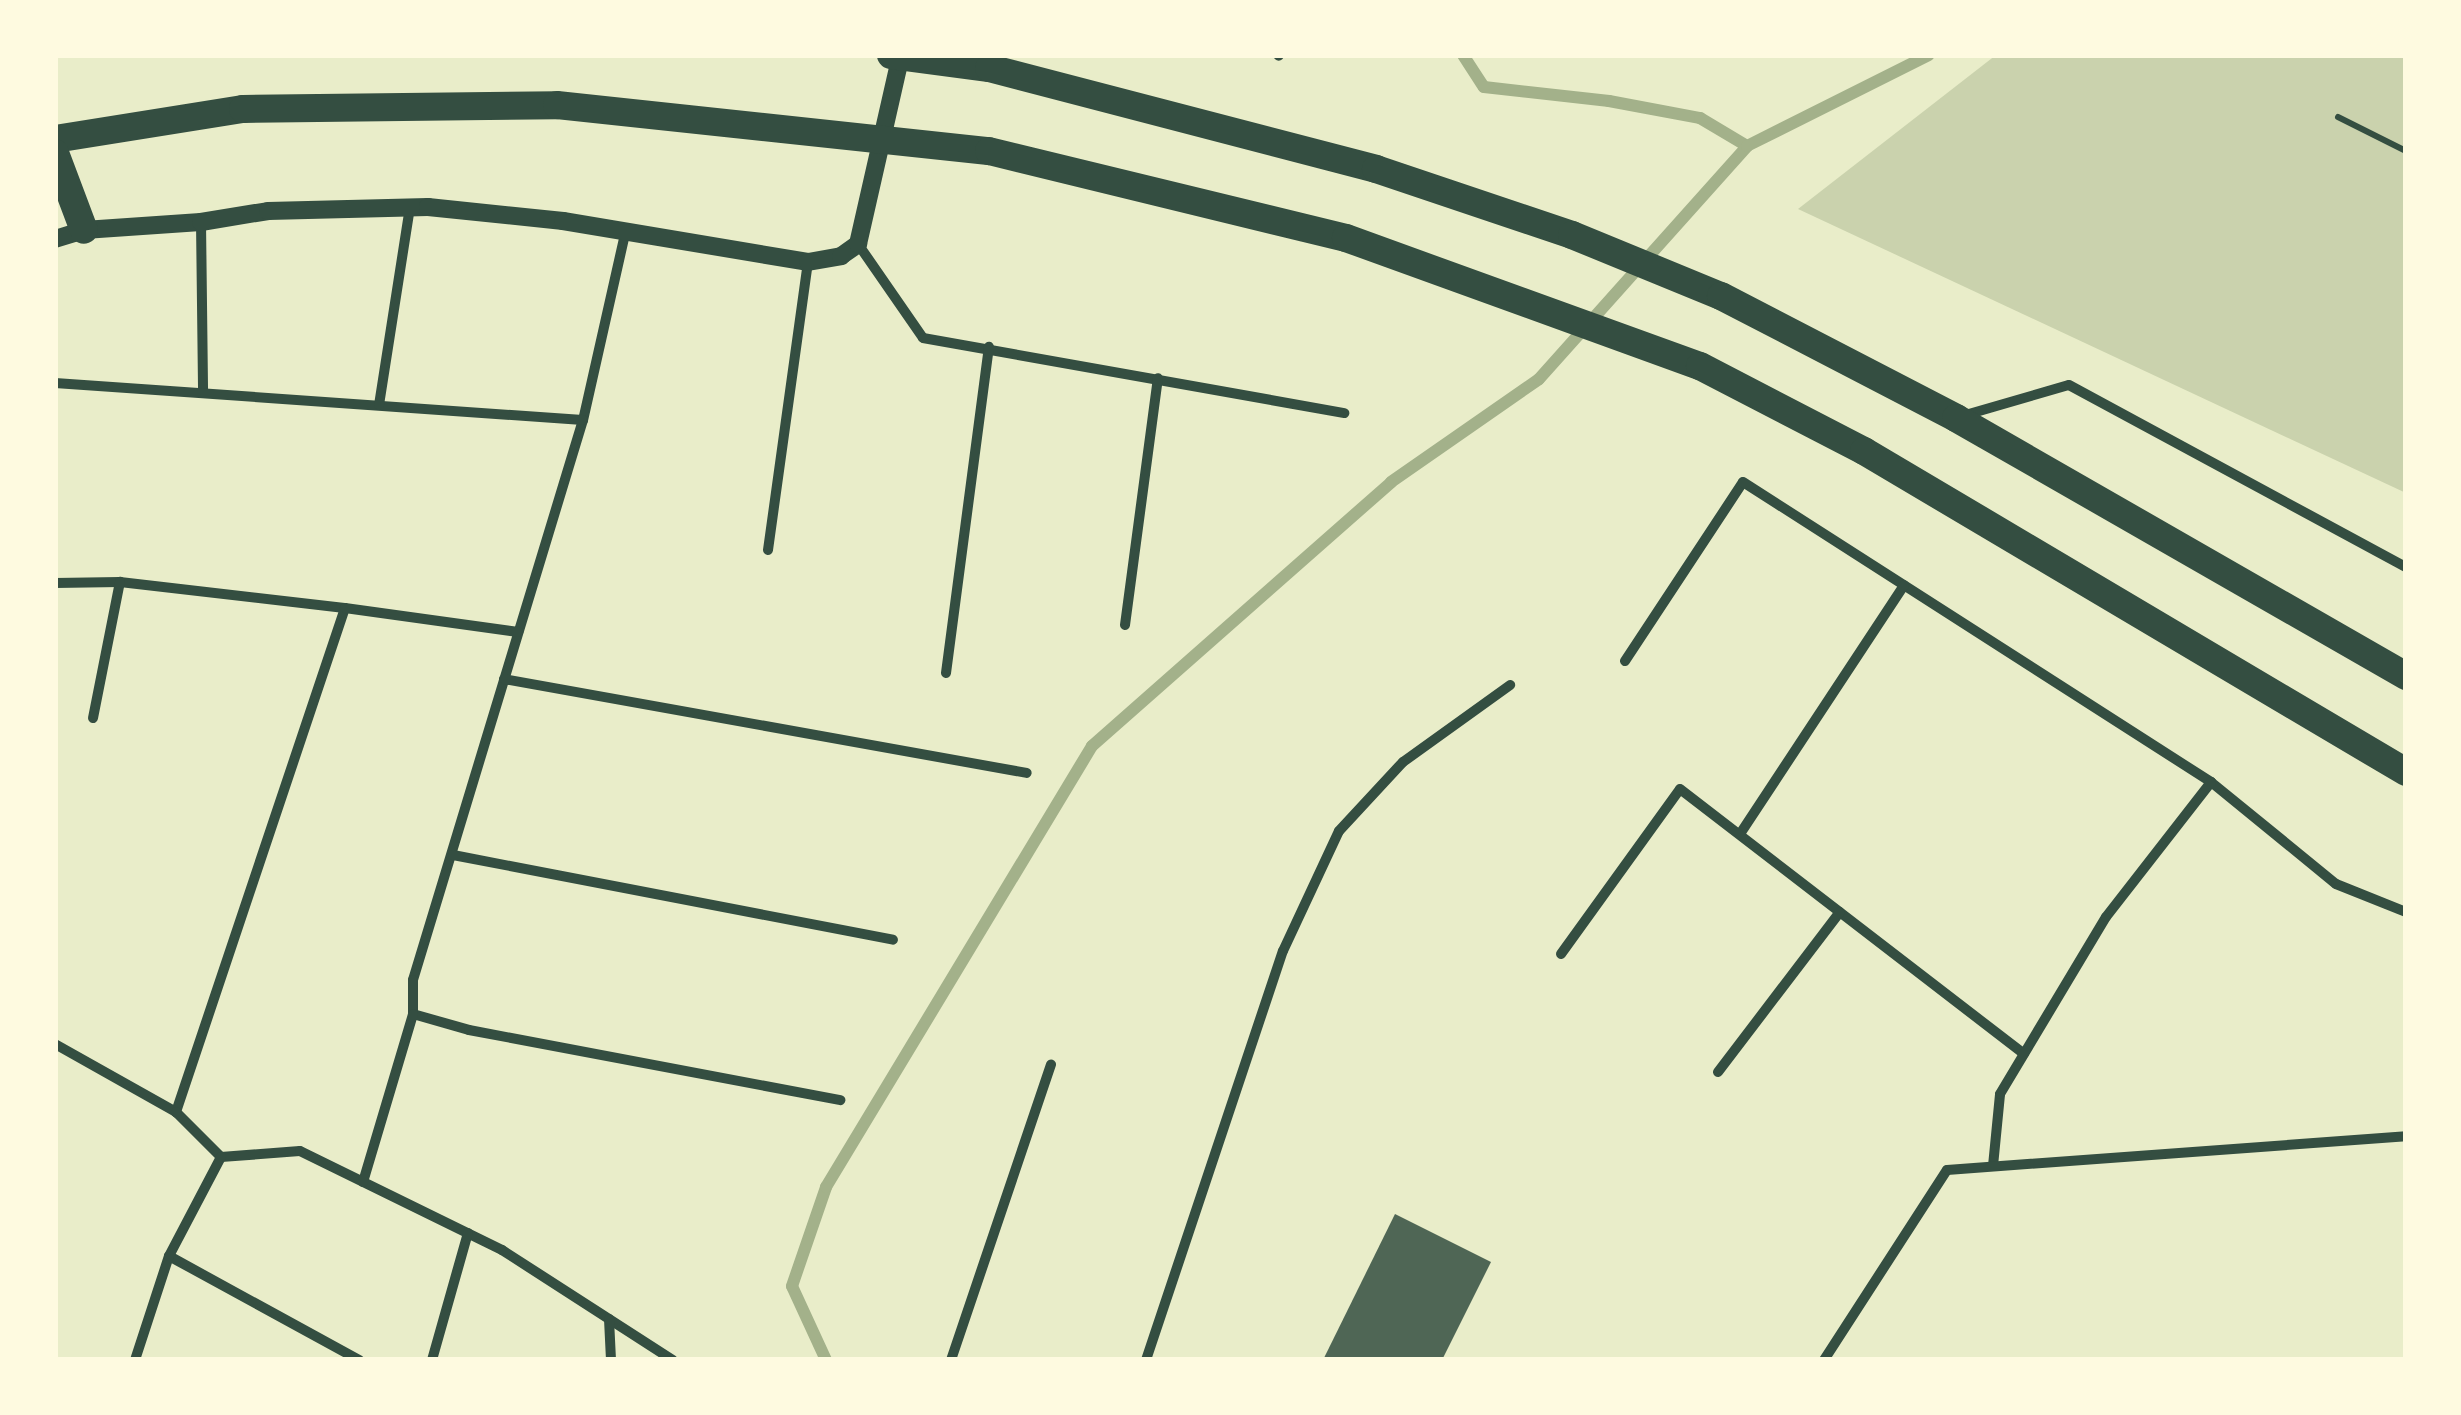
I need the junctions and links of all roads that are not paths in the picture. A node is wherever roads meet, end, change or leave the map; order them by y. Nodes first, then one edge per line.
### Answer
1 (891, 55) edge
2 (901, 55) edge
3 (55, 139) edge
4 (55, 153) edge
5 (410, 208) junction
6 (201, 222) junction
7 (84, 230) junction
8 (625, 234) junction
9 (55, 238) edge
10 (858, 244) junction
11 (808, 262) junction
12 (989, 347) junction
13 (1158, 378) junction
14 (55, 383) edge
15 (203, 393) junction
16 (379, 405) junction
17 (1344, 413) dead end
18 (1956, 418) junction
19 (583, 420) junction
20 (768, 550) dead end
21 (2406, 567) edge
22 (120, 582) junction
23 (55, 583) edge
24 (1904, 586) junction
25 (345, 608) junction
26 (1126, 625) dead end
27 (518, 632) junction
28 (1626, 662) dead end
29 (946, 674) dead end
30 (2406, 676) edge
31 (504, 680) junction
32 (1510, 685) dead end
33 (93, 718) dead end
34 (2406, 772) edge
35 (1027, 773) dead end
36 (2212, 782) junction
37 (1740, 834) junction
38 (453, 855) junction
39 (1840, 912) junction
40 (2406, 912) edge
41 (893, 940) dead end
42 (1560, 954) dead end
43 (413, 1014) junction
44 (55, 1044) edge
45 (2024, 1054) junction
46 (1051, 1064) dead end
47 (1718, 1072) dead end
48 (840, 1100) dead end
49 (176, 1112) junction
50 (2406, 1136) edge
51 (221, 1158) junction
52 (1993, 1166) junction
53 (362, 1182) junction
54 (468, 1233) junction
55 (170, 1256) junction
56 (609, 1318) junction
57 (135, 1360) edge
58 (359, 1360) edge
59 (432, 1360) edge
60 (612, 1360) edge
61 (673, 1360) edge
62 (951, 1360) edge
63 (1146, 1360) edge
64 (1824, 1360) edge

1 - 18 highway
2 - 10 street
3 - 34 highway
4 - 7 highway
5 - 6 street
5 - 8 street
5 - 16 street
6 - 7 street
6 - 15 street
7 - 9 street
8 - 11 street
8 - 19 street
10 - 11 street
10 - 12 street
11 - 20 street
12 - 13 street
12 - 29 street
13 - 17 street
13 - 26 street
14 - 15 street
15 - 16 street
16 - 19 street
18 - 21 street
18 - 30 highway
19 - 27 street
22 - 23 street
22 - 25 street
22 - 33 street
24 - 28 street
24 - 36 street
24 - 37 street
25 - 27 street
25 - 49 street
27 - 31 street
31 - 35 street
31 - 38 street
32 - 63 street
36 - 40 street
36 - 45 street
37 - 39 street
37 - 42 street
38 - 41 street
38 - 43 street
39 - 45 street
39 - 47 street
43 - 48 street
43 - 53 street
44 - 49 street
45 - 52 street
46 - 62 street
49 - 51 street
50 - 52 street
51 - 53 street
51 - 55 street
52 - 64 street
53 - 54 street
54 - 56 street
54 - 59 street
55 - 57 street
55 - 58 street
56 - 60 street
56 - 61 street

